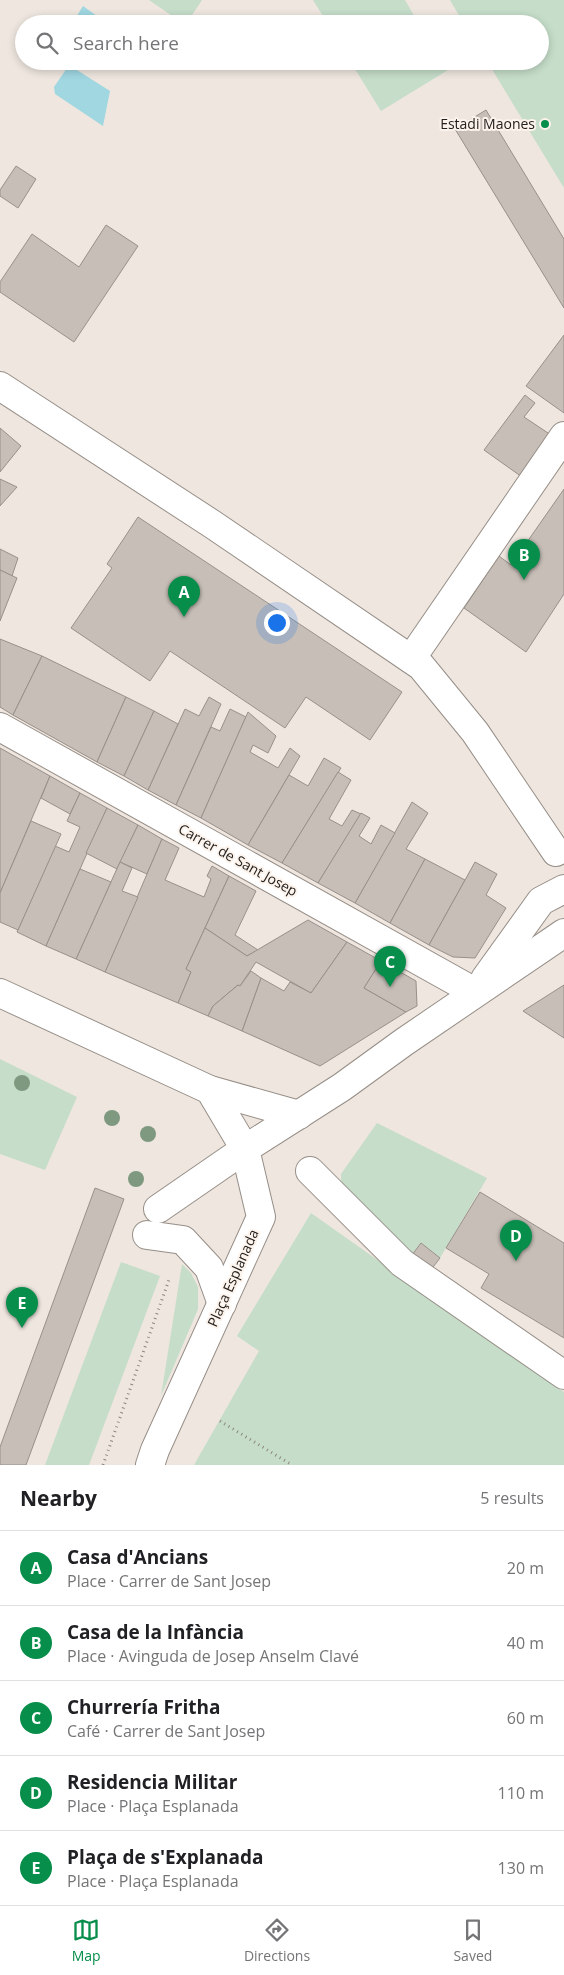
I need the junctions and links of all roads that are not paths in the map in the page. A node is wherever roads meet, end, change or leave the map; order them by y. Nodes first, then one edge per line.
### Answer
1 (0, 386) edge
2 (564, 436) edge
3 (411, 659) junction
4 (0, 727) edge
5 (561, 855) edge
6 (564, 888) edge
7 (564, 933) edge
8 (475, 992) junction
9 (0, 993) edge
10 (210, 1090) junction
11 (299, 1115) junction
12 (244, 1149) junction
13 (310, 1171) dead end
14 (158, 1209) dead end
15 (147, 1235) dead end
16 (222, 1304) junction
17 (564, 1375) edge
18 (150, 1465) edge

1 - 3 street
2 - 3 street
3 - 5 street
4 - 8 street, Carrer de Sant Josep
6 - 8 street
7 - 8 street
8 - 11 street
9 - 10 street
10 - 11 street
10 - 12 street, Plaça Esplanada
11 - 12 street
12 - 14 street
12 - 16 street, Plaça Esplanada
13 - 17 street
15 - 16 street
16 - 18 street, Plaça Esplanada

